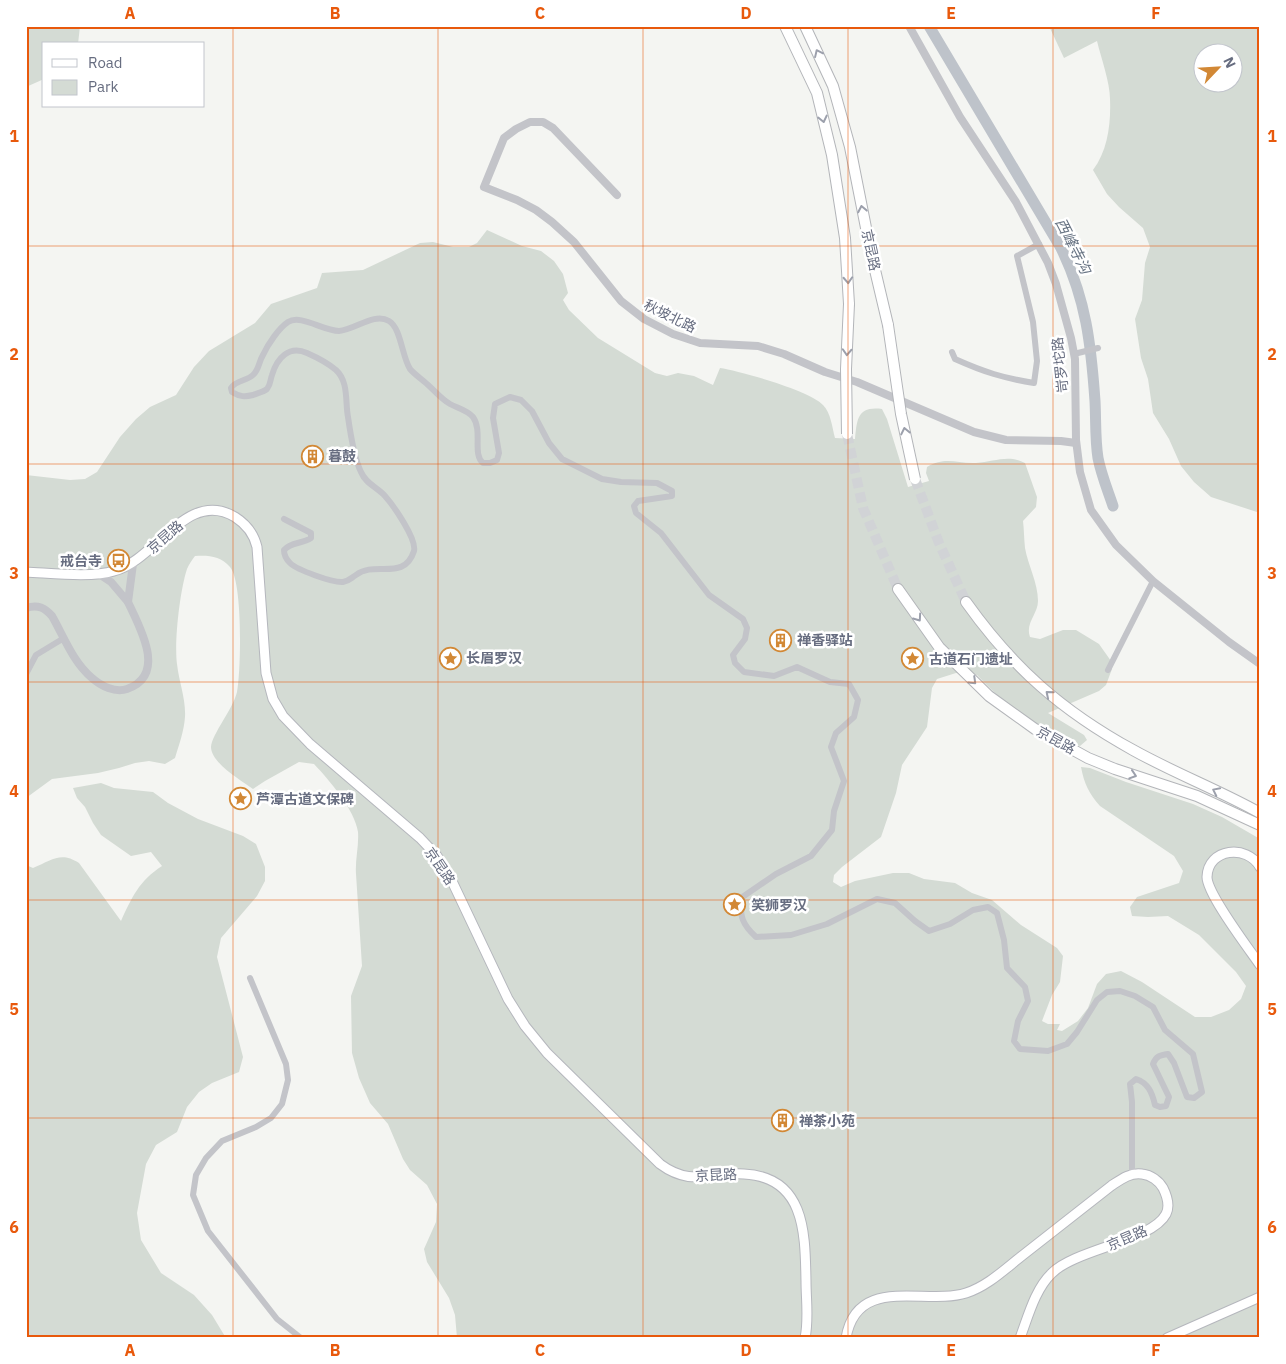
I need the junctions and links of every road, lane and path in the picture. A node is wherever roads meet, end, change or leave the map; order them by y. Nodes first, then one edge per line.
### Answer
1 (785, 26) edge
2 (805, 26) edge
3 (910, 26) edge
4 (618, 195) dead end
5 (1039, 244) junction
6 (1096, 349) dead end
7 (952, 352) dead end
8 (1074, 354) junction
9 (847, 434) tunnel mouth
10 (1076, 443) junction
11 (915, 479) tunnel mouth
12 (284, 519) dead end
13 (133, 564) junction
14 (26, 572) edge
15 (99, 574) junction
16 (1153, 581) junction
17 (898, 589) tunnel mouth
18 (128, 602) junction
19 (966, 602) tunnel mouth
20 (26, 608) edge
21 (64, 638) junction
22 (1260, 664) edge
23 (1108, 670) dead end
24 (26, 674) edge
25 (1260, 813) edge
26 (1260, 825) edge
27 (1260, 866) edge
28 (1260, 965) edge
29 (250, 978) dead end
30 (1132, 1174) junction
31 (1260, 1297) edge
32 (301, 1338) edge
33 (805, 1338) edge
34 (846, 1338) edge
35 (1020, 1338) edge
36 (1167, 1338) edge

1 -> 9 highway, 京昆路, bridge
11 -> 2 highway, 京昆路, bridge
3 - 5 street, 岢罗坨路
4 - 10 street, 秋坡北路
5 - 7 street
5 - 8 street, 岢罗坨路
6 - 8 street
8 - 10 street, 岢罗坨路
10 - 16 street, 岢罗坨路
12 - 30 street
13 - 15 main road, 京昆路
13 - 18 street
13 - 33 main road, 京昆路
14 - 15 main road, 京昆路
15 - 18 street
16 - 22 street, 岢罗坨路
16 - 23 street
17 -> 26 highway, 京昆路
18 - 21 street
25 -> 19 highway
20 - 21 street
21 - 24 street
27 - 28 main road
29 - 32 street
30 - 34 main road
30 - 35 main road, 京昆路
31 - 36 main road

